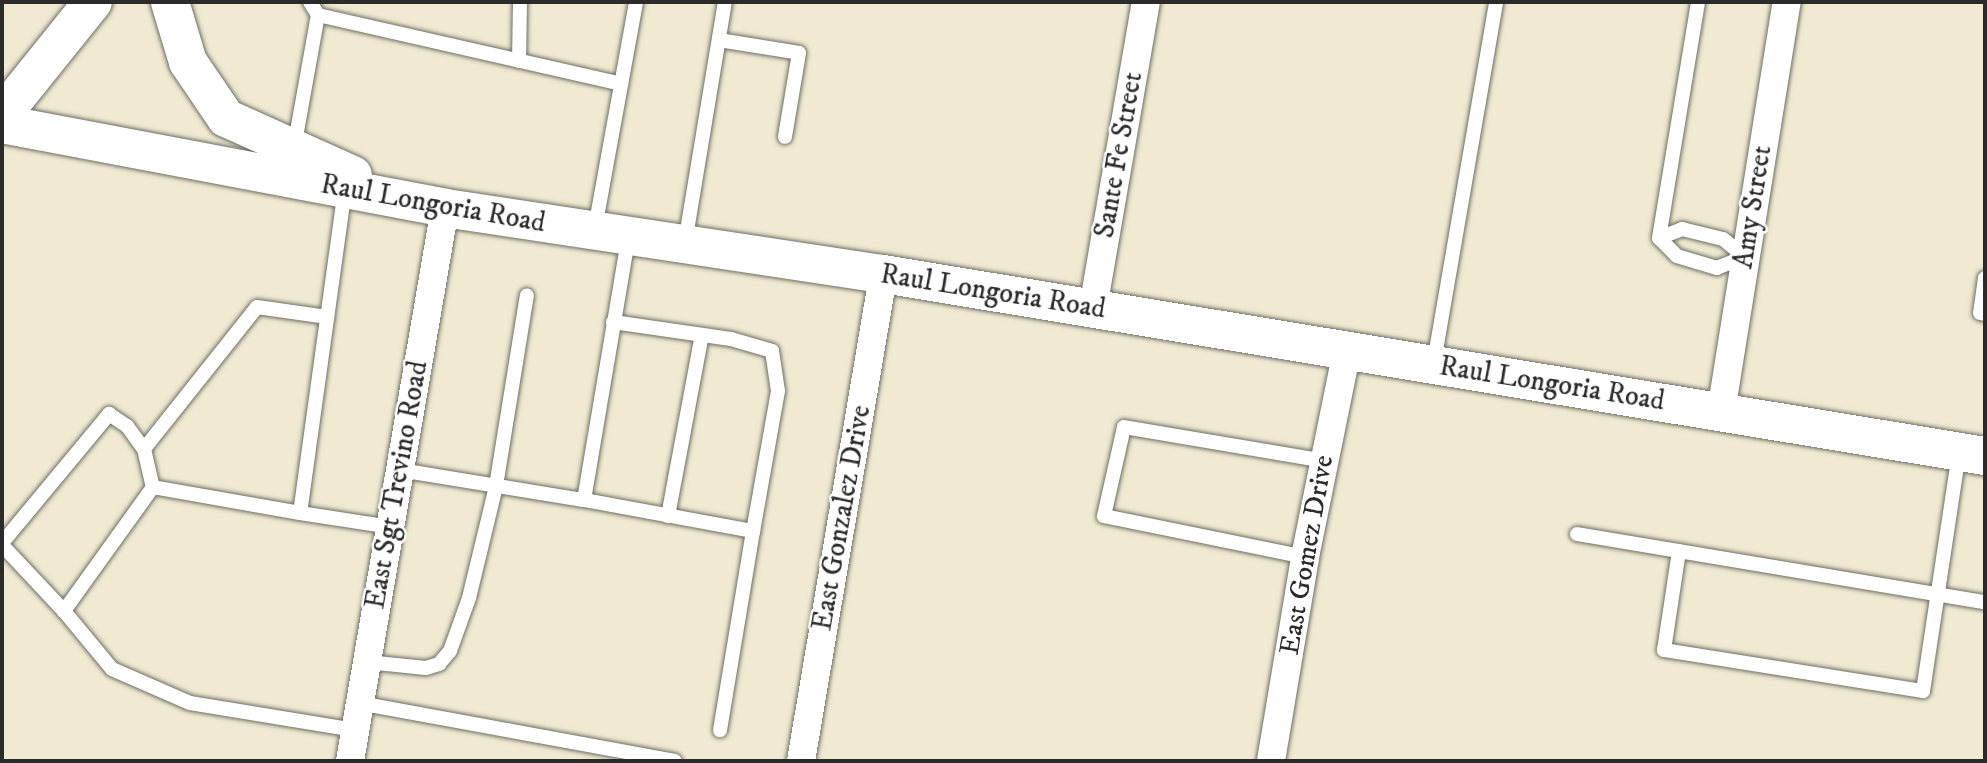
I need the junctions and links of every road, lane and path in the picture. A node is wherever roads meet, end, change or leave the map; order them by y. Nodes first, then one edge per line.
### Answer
1 (93, 2) edge
2 (170, 2) edge
3 (310, 2) edge
4 (520, 2) edge
5 (636, 2) edge
6 (725, 2) edge
7 (1146, 2) edge
8 (1496, 2) edge
9 (1698, 2) edge
10 (1787, 2) edge
11 (318, 15) junction
12 (719, 40) junction
13 (519, 61) junction
14 (621, 84) junction
15 (2, 115) edge
16 (2, 124) edge
17 (785, 137) dead end
18 (294, 148) junction
19 (345, 188) junction
20 (429, 205) junction
21 (611, 236) junction
22 (1659, 238) junction
23 (684, 248) junction
24 (1745, 257) junction
25 (883, 274) junction
26 (1985, 278) edge
27 (527, 295) dead end
28 (1093, 309) junction
29 (1985, 314) edge
30 (327, 317) junction
31 (613, 322) junction
32 (702, 335) junction
33 (1347, 350) junction
34 (1433, 364) junction
35 (1721, 412) junction
36 (144, 449) junction
37 (1972, 454) edge
38 (1324, 461) junction
39 (400, 470) junction
40 (496, 486) junction
41 (153, 487) junction
42 (584, 500) junction
43 (300, 513) junction
44 (668, 516) junction
45 (390, 527) junction
46 (753, 531) junction
47 (1577, 534) dead end
48 (2, 544) edge
49 (1679, 551) junction
50 (1305, 557) junction
51 (1937, 594) junction
52 (1985, 602) edge
53 (64, 611) junction
54 (367, 662) junction
55 (357, 717) junction
56 (720, 730) dead end
57 (350, 761) edge
58 (676, 761) edge
59 (801, 761) edge
60 (1271, 761) edge

1 - 15 main road
2 - 18 main road
3 - 11 lane
4 - 13 lane
5 - 14 lane
6 - 12 lane
7 - 28 street, Sante Fe Street
8 - 34 lane
9 - 22 lane
10 - 24 street, Amy Street
11 - 13 lane
11 - 18 lane
12 - 17 lane
12 - 23 lane
13 - 14 lane
14 - 21 lane
16 - 19 main road, Raul Longoria Road
18 - 20 main road
19 - 20 main road, Raul Longoria Road
19 - 30 lane
20 - 21 main road, Raul Longoria Road
20 - 39 street, East Sgt Trevino Road
21 - 23 main road, Raul Longoria Road
21 - 31 lane
22 - 24 lane
22 - 24 lane
23 - 25 main road, Raul Longoria Road
24 - 35 street, Amy Street
25 - 28 main road, Raul Longoria Road
25 - 59 street, East Gonzalez Drive
26 - 29 lane
27 - 40 lane
28 - 33 main road, Raul Longoria Road
30 - 36 lane
30 - 43 lane
31 - 32 lane
31 - 42 lane
32 - 44 lane
32 - 46 lane
33 - 34 main road, Raul Longoria Road
33 - 38 street, East Gomez Drive
34 - 35 main road, Raul Longoria Road
35 - 37 main road, Raul Longoria Road
36 - 41 lane
36 - 48 lane
37 - 51 lane
38 - 50 street, East Gomez Drive
38 - 50 lane
39 - 40 lane
39 - 45 street, East Sgt Trevino Road
40 - 42 lane
40 - 54 lane
41 - 43 lane
41 - 53 lane
42 - 44 lane
43 - 45 lane
44 - 46 lane
45 - 54 street, East Sgt Trevino Road
46 - 56 lane
47 - 49 lane
48 - 53 lane
49 - 51 lane
49 - 51 lane
50 - 60 street, East Gomez Drive
51 - 52 lane
53 - 55 lane
54 - 55 street, East Sgt Trevino Road
55 - 57 street, East Sgt Trevino Road
55 - 58 lane

